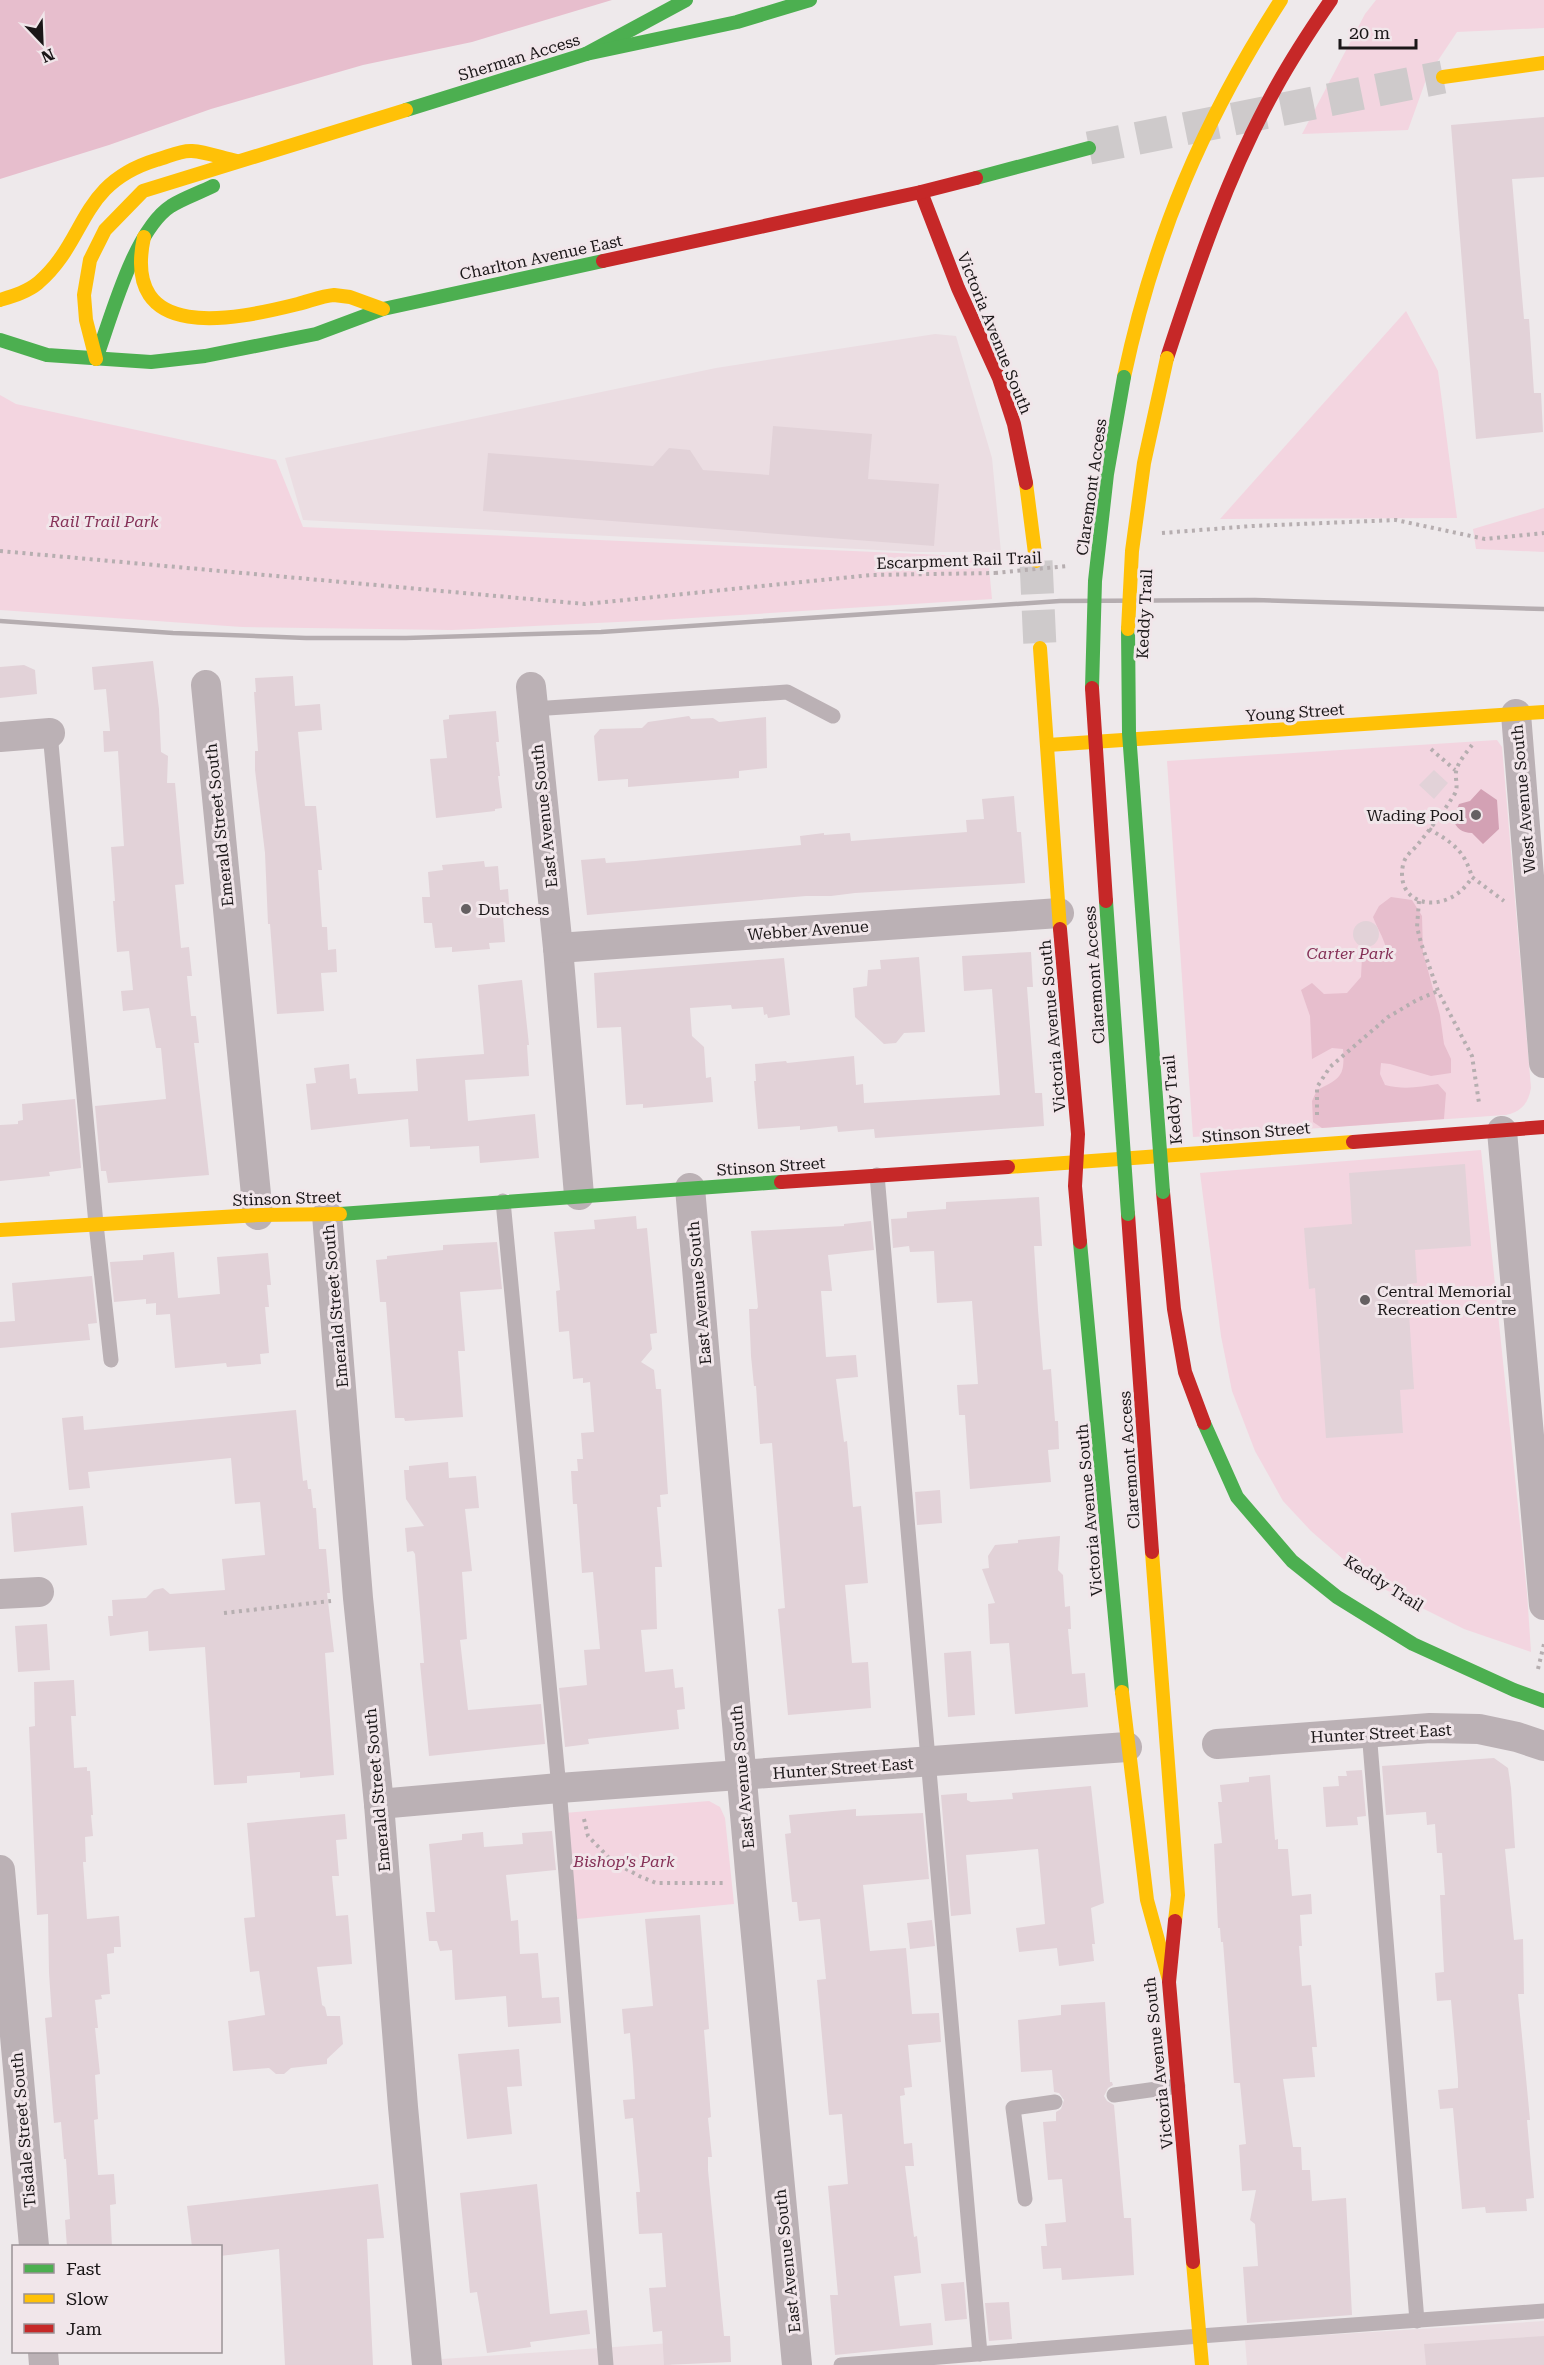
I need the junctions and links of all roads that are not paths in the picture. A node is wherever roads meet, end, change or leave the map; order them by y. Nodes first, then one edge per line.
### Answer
1 (686, 0) edge
2 (810, 0) edge
3 (1281, 0) edge
4 (1331, 0) edge
5 (586, 54) junction
6 (1544, 63) edge
7 (1443, 76) tunnel mouth
8 (1089, 148) tunnel mouth
9 (242, 162) junction
10 (921, 192) junction
11 (144, 237) junction
12 (0, 300) edge
13 (383, 309) junction
14 (0, 340) edge
15 (96, 359) junction
16 (1036, 561) tunnel mouth
17 (1040, 648) tunnel mouth
18 (206, 685) dead end
19 (532, 698) joint
20 (1516, 714) edge
21 (833, 716) dead end
22 (50, 734) joint
23 (0, 737) edge
24 (1048, 745) junction
25 (1536, 906) edge
26 (1059, 913) junction
27 (558, 948) junction
28 (1542, 1006) edge
29 (1544, 1063) edge
30 (1544, 1127) edge
31 (1492, 1132) junction
32 (1074, 1163) junction
33 (877, 1174) junction
34 (690, 1188) junction
35 (579, 1195) junction
36 (503, 1201) junction
37 (258, 1215) junction
38 (327, 1215) junction
39 (96, 1224) junction
40 (0, 1230) edge
41 (111, 1360) dead end
42 (39, 1592) dead end
43 (0, 1594) edge
44 (1544, 1605) edge
45 (1494, 1680) junction
46 (1544, 1689) edge
47 (1544, 1701) edge
48 (1369, 1731) junction
49 (1217, 1744) dead end
50 (1544, 1746) edge
51 (1127, 1747) junction
52 (928, 1762) junction
53 (742, 1776) junction
54 (568, 1787) junction
55 (379, 1803) junction
56 (0, 1869) edge
57 (1169, 1982) junction
58 (1178, 2086) junction
59 (1114, 2095) dead end
60 (1055, 2102) dead end
61 (1025, 2199) dead end
62 (34, 2245) edge
63 (1544, 2312) edge
64 (1417, 2321) junction
65 (1200, 2336) junction
66 (980, 2354) junction
67 (427, 2365) edge
68 (606, 2365) edge
69 (797, 2365) edge
70 (841, 2365) edge
71 (1202, 2365) edge

1 - 5 main road
2 - 5 main road, Sherman Access
3 - 57 main road, Claremont Access, bridge
4 - 45 main road, bridge
5 - 9 main road, Sherman Access
6 - 7 main road
8 - 10 main road, Charlton Avenue East
9 - 11 main road, Sherman Access
9 - 12 main road
9 - 15 main road, Sherman Access
10 - 13 main road, Charlton Avenue East
10 - 16 main road, Victoria Avenue South
11 - 13 main road
11 - 15 main road, Sherman Access
13 - 15 main road, Charlton Avenue East
14 - 15 main road, Charlton Avenue East
17 - 24 main road, Victoria Avenue South
18 - 37 street, Emerald Street South
19 - 21 lane
19 - 27 street, East Avenue South
20 - 24 main road, Young Street
20 - 25 street, West Avenue South
22 - 23 street
22 - 39 lane
24 - 26 main road, Victoria Avenue South
25 - 28 street, West Avenue South
26 - 27 street, Webber Avenue
26 - 32 main road, Victoria Avenue South
27 - 35 street, East Avenue South
28 - 29 street, West Avenue South
30 - 31 main road, Stinson Street
31 - 32 main road, Stinson Street
31 - 44 street
32 - 33 main road, Stinson Street
32 - 51 main road, Victoria Avenue South
33 - 34 main road, Stinson Street
33 - 52 lane
34 - 35 main road, Stinson Street
34 - 53 street, East Avenue South
35 - 36 main road, Stinson Street
36 - 38 main road, Stinson Street
36 - 54 lane
37 - 38 main road, Stinson Street
37 - 39 main road, Stinson Street
38 - 55 street, Emerald Street South
39 - 40 main road, Stinson Street
39 - 41 lane
42 - 43 street
45 - 46 main road
45 - 47 main road
48 - 49 street, Hunter Street East
48 - 50 street, Hunter Street East
48 - 64 lane
51 - 52 street, Hunter Street East
51 - 57 main road, Victoria Avenue South
52 - 53 street, Hunter Street East
52 - 66 lane
53 - 54 street, Hunter Street East
53 - 69 street, East Avenue South
54 - 55 street, Hunter Street East
54 - 68 lane
55 - 67 street, Emerald Street South
56 - 62 street, Tisdale Street South
57 - 58 main road, Victoria Avenue South
58 - 59 lane
58 - 65 main road, Victoria Avenue South
60 - 61 lane
63 - 64 lane
64 - 65 lane
65 - 66 lane
65 - 71 main road, Victoria Avenue South
66 - 70 lane

